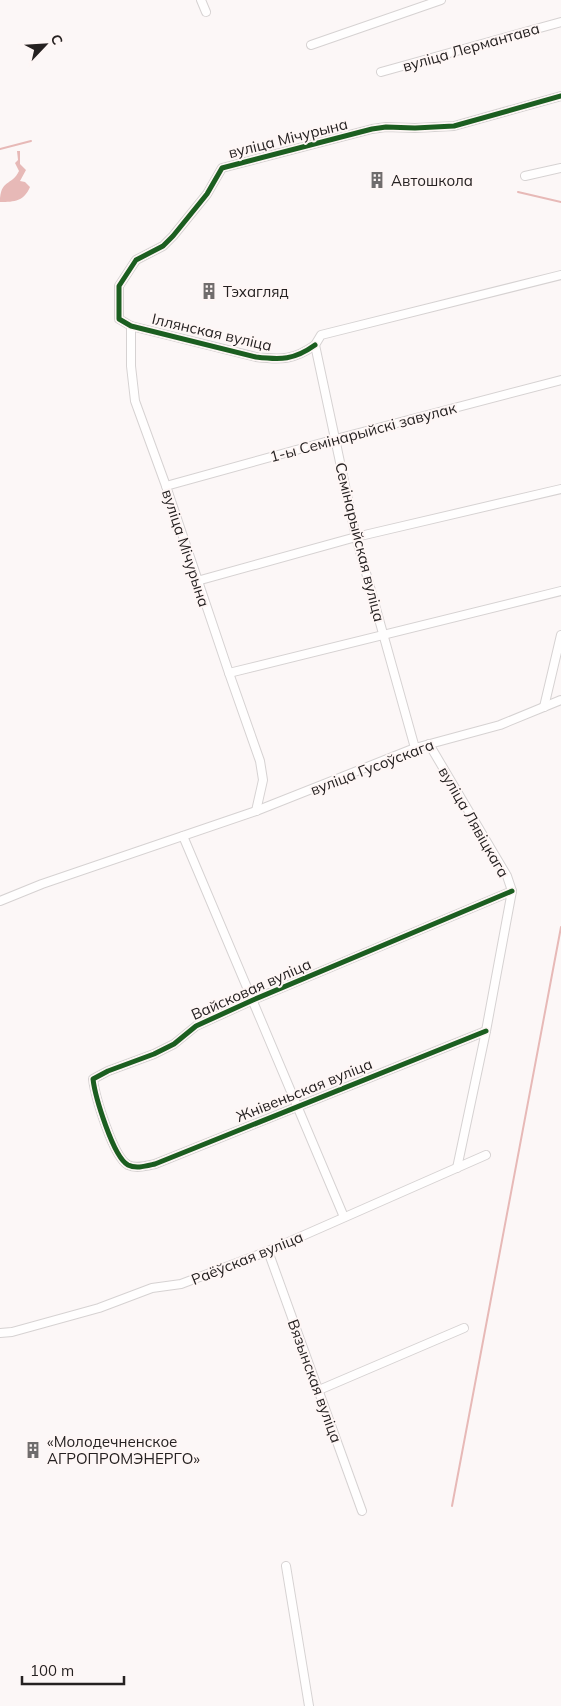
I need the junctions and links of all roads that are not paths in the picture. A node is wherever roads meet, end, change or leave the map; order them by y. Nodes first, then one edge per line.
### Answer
1 (201, 0) edge
2 (441, 0) edge
3 (206, 12) dead end
4 (561, 22) edge
5 (311, 45) dead end
6 (381, 72) dead end
7 (561, 96) edge
8 (561, 168) edge
9 (524, 176) dead end
10 (561, 275) edge
11 (131, 326) junction
12 (315, 345) junction
13 (561, 380) edge
14 (336, 439) junction
15 (166, 486) junction
16 (561, 489) edge
17 (356, 537) junction
18 (197, 581) junction
19 (561, 592) edge
20 (383, 636) junction
21 (561, 636) edge
22 (229, 674) junction
23 (561, 700) edge
24 (544, 706) junction
25 (429, 744) junction
26 (415, 748) junction
27 (256, 811) junction
28 (184, 836) junction
29 (512, 891) junction
30 (0, 901) edge
31 (253, 1000) junction
32 (486, 1031) junction
33 (298, 1106) junction
34 (486, 1155) dead end
35 (130, 1166) joint
36 (457, 1168) junction
37 (344, 1217) junction
38 (268, 1251) junction
39 (464, 1328) dead end
40 (0, 1333) edge
41 (319, 1390) junction
42 (362, 1511) dead end
43 (286, 1566) dead end
44 (309, 1706) edge

1 - 3 street
2 - 5 street
4 - 6 street, вуліца Лермантава
7 - 11 street, вуліца Мічурына
8 - 9 street
10 - 12 street
11 - 12 street, Іллянская вуліца
11 - 15 street, вуліца Мічурына
12 - 14 street, Семінарыйская вуліца
13 - 14 street, 1-ы Семінарыйскі завулак
14 - 15 street, 1-ы Семінарыйскі завулак
14 - 17 street, Семінарыйская вуліца
15 - 18 street, вуліца Мічурына
16 - 17 street
17 - 18 street
17 - 20 street, Семінарыйская вуліца
18 - 22 street, вуліца Мічурына
19 - 20 street
20 - 22 street
20 - 26 street, Семінарыйская вуліца
21 - 24 street
22 - 27 street, вуліца Мічурына
23 - 24 street, вуліца Гусоўскага
24 - 25 street, вуліца Гусоўскага
25 - 26 street, вуліца Гусоўскага
25 - 29 street, вуліца Лявіцкага
26 - 27 street, вуліца Гусоўскага
27 - 28 street, вуліца Гусоўскага
28 - 30 street, вуліца Гусоўскага
28 - 31 street
29 - 31 street, Вайсковая вуліца
29 - 32 street, вуліца Лявіцкага
31 - 33 street
31 - 35 street, Вайсковая вуліца
32 - 33 street, Жнівеньская вуліца
32 - 36 street, вуліца Лявіцкага
33 - 35 street, Жнівеньская вуліца
33 - 37 street
34 - 36 street, Раёўская вуліца
36 - 37 street, Раёўская вуліца
37 - 38 street, Раёўская вуліца
38 - 40 street, Раёўская вуліца
38 - 41 street, Вязынская вуліца
39 - 41 street
41 - 42 street, Вязынская вуліца
43 - 44 street

